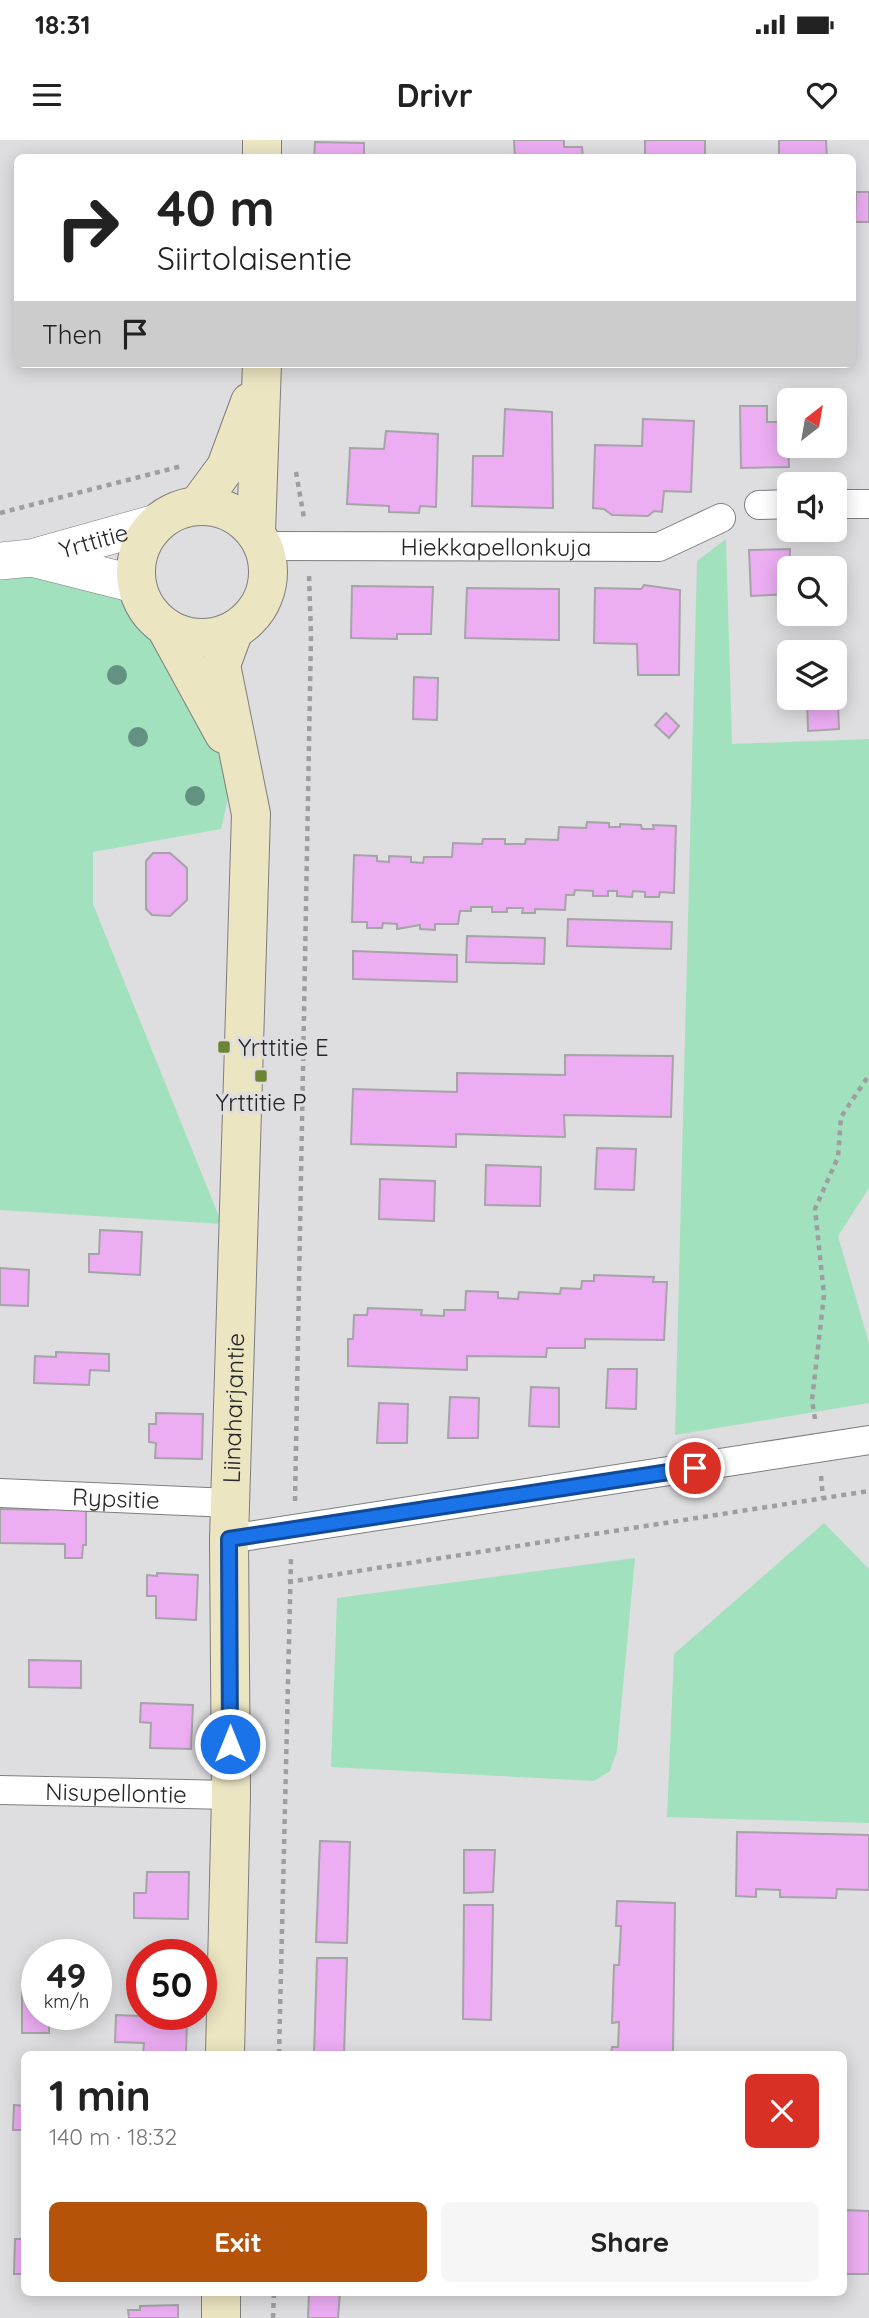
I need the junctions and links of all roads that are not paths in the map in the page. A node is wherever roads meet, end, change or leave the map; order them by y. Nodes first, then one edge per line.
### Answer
1 (262, 368) edge
2 (242, 470) junction
3 (869, 503) edge
4 (847, 504) edge
5 (198, 505) junction
6 (759, 505) dead end
7 (777, 505) edge
8 (721, 518) dead end
9 (156, 523) junction
10 (260, 539) junction
11 (15, 559) edge
12 (135, 584) junction
13 (166, 628) junction
14 (234, 630) junction
15 (239, 763) junction
16 (869, 1440) edge
17 (0, 1493) edge
18 (230, 1521) junction
19 (0, 1790) edge
20 (231, 1795) junction
21 (225, 2051) edge
22 (222, 2296) edge
23 (221, 2318) edge

1 - 2 main road
2 - 5 main road
2 - 10 main road
3 - 4 street
5 - 9 main road
5 - 10 main road
6 - 7 street
8 - 10 street, Hiekkapellonkuja
9 - 11 street, Yrttitie
9 - 12 main road
10 - 14 main road
11 - 12 street, Yrttitie
12 - 13 main road
13 - 14 main road
13 - 15 main road, Liinaharjantie
14 - 15 main road, Liinaharjantie
15 - 18 main road, Liinaharjantie
16 - 18 street, Rypsitie
17 - 18 street, Rypsitie
18 - 20 main road, Liinaharjantie
19 - 20 street, Nisupellontie
20 - 21 main road, Liinaharjantie
22 - 23 main road

